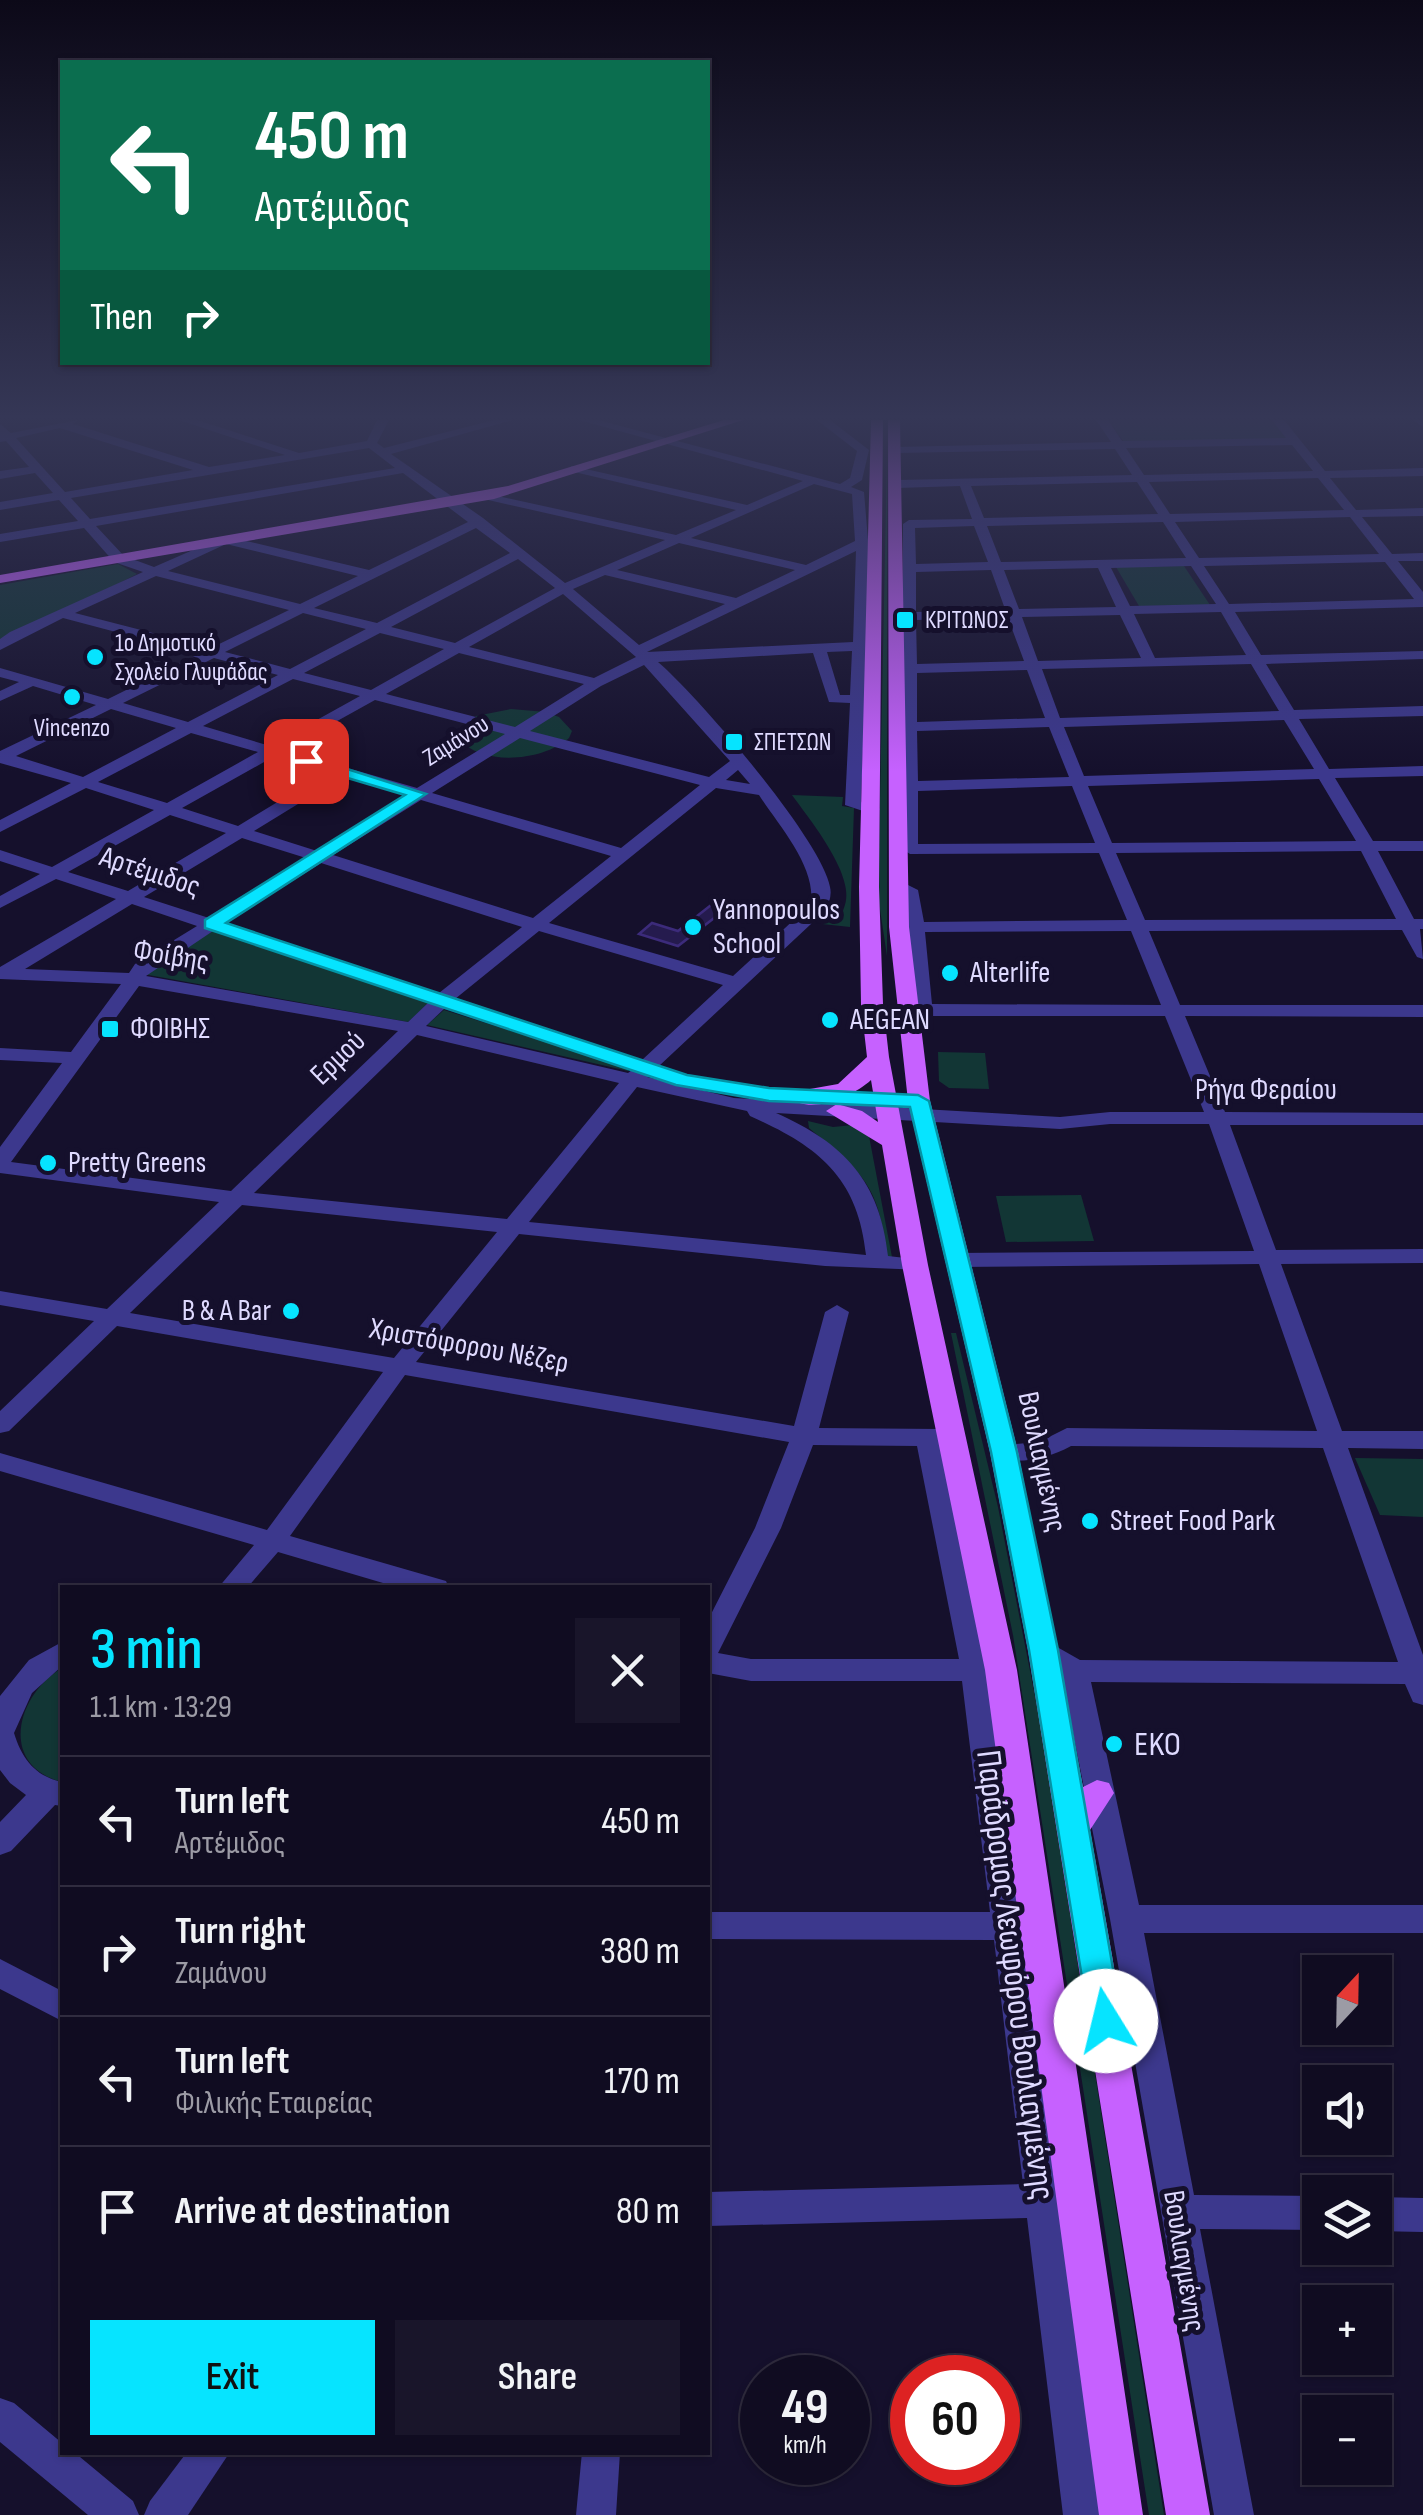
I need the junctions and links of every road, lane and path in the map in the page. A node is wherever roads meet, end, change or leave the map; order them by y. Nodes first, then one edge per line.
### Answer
1 (100, 537) edge
2 (241, 537) edge
3 (446, 537) edge
4 (499, 537) edge
5 (672, 537) edge
6 (683, 537) edge
7 (864, 537) edge
8 (867, 537) edge
9 (899, 537) edge
10 (909, 537) edge
11 (985, 537) edge
12 (1180, 537) edge
13 (1373, 537) edge
14 (679, 539) junction
15 (226, 540) junction
16 (864, 542) junction
17 (519, 554) junction
18 (1423, 557) edge
19 (1389, 558) junction
20 (119, 559) junction
21 (823, 562) junction
22 (1196, 562) junction
23 (1102, 563) junction
24 (863, 564) junction
25 (996, 566) junction
26 (909, 568) junction
27 (808, 569) junction
28 (603, 570) junction
29 (154, 572) junction
30 (370, 575) junction
31 (1, 580) edge
32 (564, 588) junction
33 (1423, 602) edge
34 (738, 603) junction
35 (301, 609) junction
36 (1226, 609) junction
37 (1124, 612) junction
38 (62, 614) junction
39 (1014, 614) junction
40 (910, 616) junction
41 (377, 628) junction
42 (0, 646) edge
43 (860, 646) junction
44 (454, 648) junction
45 (819, 648) junction
46 (212, 653) junction
47 (643, 654) junction
48 (1423, 656) edge
49 (1255, 661) junction
50 (866, 664) junction
51 (1152, 664) junction
52 (1033, 666) junction
53 (903, 669) junction
54 (0, 672) edge
55 (292, 674) junction
56 (32, 681) junction
57 (596, 683) junction
58 (372, 695) junction
59 (0, 697) edge
60 (855, 699) junction
61 (110, 704) junction
62 (903, 704) junction
63 (1423, 712) edge
64 (1289, 716) junction
65 (1056, 724) junction
66 (910, 726) junction
67 (190, 727) junction
68 (518, 732) junction
69 (270, 751) junction
70 (1, 757) edge
71 (741, 760) junction
72 (340, 771) junction
73 (1423, 771) edge
74 (1323, 774) junction
75 (906, 779) junction
76 (1080, 781) junction
77 (84, 783) junction
78 (712, 783) junction
79 (766, 792) junction
80 (418, 794) junction
81 (167, 809) junction
82 (872, 809) junction
83 (0, 827) edge
84 (240, 832) junction
85 (1367, 846) junction
86 (1423, 846) edge
87 (1107, 848) junction
88 (0, 854) edge
89 (624, 854) junction
90 (318, 856) junction
91 (54, 872) junction
92 (898, 887) junction
93 (130, 898) junction
94 (0, 903) edge
95 (212, 924) junction
96 (1415, 924) edge
97 (536, 925) junction
98 (914, 927) junction
99 (1138, 927) junction
100 (1423, 953) edge
101 (2, 973) edge
102 (133, 979) junction
103 (739, 984) junction
104 (912, 995) junction
105 (442, 1000) junction
106 (1423, 1011) edge
107 (1171, 1014) junction
108 (412, 1028) junction
109 (0, 1054) edge
110 (878, 1057) junction
111 (73, 1058) junction
112 (639, 1074) junction
113 (801, 1097) junction
114 (734, 1104) junction
115 (888, 1106) junction
116 (919, 1108) junction
117 (829, 1111) junction
118 (1423, 1119) edge
119 (1217, 1120) junction
120 (796, 1131) junction
121 (894, 1144) junction
122 (0, 1164) edge
123 (236, 1198) junction
124 (513, 1226) junction
125 (1423, 1256) edge
126 (1265, 1258) junction
127 (956, 1260) junction
128 (878, 1262) junction
129 (916, 1265) junction
130 (0, 1298) edge
131 (837, 1312) dead end
132 (112, 1318) junction
133 (399, 1366) junction
134 (0, 1425) edge
135 (804, 1436) junction
136 (941, 1438) junction
137 (1330, 1440) junction
138 (1423, 1440) edge
139 (1004, 1452) junction
140 (0, 1462) edge
141 (272, 1542) junction
142 (234, 1585) edge
143 (425, 1585) edge
144 (710, 1642) edge
145 (1044, 1650) junction
146 (60, 1654) edge
147 (710, 1662) edge
148 (975, 1670) junction
149 (1075, 1671) junction
150 (11, 1677) edge
151 (1421, 1680) edge
152 (0, 1733) edge
153 (55, 1793) edge
154 (1098, 1793) junction
155 (1074, 1826) junction
156 (0, 1842) edge
157 (1126, 1919) junction
158 (1423, 1920) edge
159 (710, 1926) edge
160 (1010, 1926) junction
161 (0, 1973) edge
162 (60, 2007) edge
163 (1044, 2201) junction
164 (710, 2209) edge
165 (1179, 2212) junction
166 (1302, 2214) edge
167 (1392, 2214) edge
168 (1423, 2215) edge
169 (0, 2417) edge
170 (208, 2455) edge
171 (601, 2455) edge
172 (119, 2515) edge
173 (164, 2515) edge
174 (596, 2515) edge
175 (1083, 2515) edge
176 (1121, 2515) edge
177 (1188, 2515) edge
178 (1234, 2515) edge

1 - 20 street
2 - 15 main road
3 - 30 street
4 - 17 street
5 - 14 street
6 - 14 street
7 - 16 street
8 - 50 main road, Βουλιαγμένης
9 - 53 main road, Βουλιαγμένης
10 - 26 street
11 - 25 street
12 - 22 street
13 - 19 street
14 - 27 street
14 - 28 street
15 - 20 main road
15 - 29 street
15 - 30 street
16 - 21 street, Ζαμάνου
16 - 24 street
17 - 32 street
17 - 41 street
18 - 19 street
19 - 22 street
19 - 33 street
20 - 29 street
20 - 31 main road
21 - 24 street
21 - 27 street, Ζαμάνου
22 - 23 street
22 - 36 street
23 - 25 street
23 - 37 street
24 - 43 street
25 - 26 street
25 - 39 street
26 - 40 street
27 - 34 street, Ζαμάνου
28 - 32 street
28 - 34 street
29 - 35 street
29 - 38 street
30 - 35 street
32 - 44 street
32 - 47 street
33 - 36 street
34 - 47 street, Ζαμάνου
35 - 41 street
35 - 46 street
36 - 37 street
36 - 49 street
37 - 39 street
37 - 51 street
38 - 42 street
38 - 46 street
39 - 40 street
39 - 52 street
40 - 53 street
41 - 44 street
41 - 55 street
43 - 45 street
43 - 50 street
44 - 57 street
44 - 58 street
45 - 47 street
45 - 60 street
46 - 55 street
46 - 61 street
47 - 57 street, Ζαμάνου
47 - 71 street
48 - 49 street
49 - 51 street
49 - 64 street
50 - 60 street
50 - 82 main road, Βουλιαγμένης
51 - 52 street
52 - 53 street
52 - 65 street
53 - 62 main road, Βουλιαγμένης
54 - 56 street
55 - 58 street
55 - 67 street
56 - 59 street
56 - 61 street
57 - 68 street, Ζαμάνου
58 - 68 street
58 - 69 street
60 - 82 street
61 - 67 street
61 - 70 street
62 - 66 street
62 - 75 main road, Βουλιαγμένης
63 - 64 street
64 - 65 street
64 - 74 street
65 - 66 street
65 - 76 street
66 - 75 street
67 - 69 street
67 - 77 street
68 - 78 street
68 - 80 street, Ζαμάνου
69 - 72 street
69 - 81 street
70 - 77 street
71 - 78 street, Ερμού
71 - 79 street
72 - 80 street
72 - 84 street
73 - 74 street
74 - 76 street
74 - 85 street
75 - 76 street
75 - 87 street
75 - 92 main road, Βουλιαγμένης
76 - 87 street
77 - 81 street
77 - 83 street
78 - 79 street
78 - 89 street, Ερμού
79 - 103 street
80 - 89 street
80 - 90 street, Ζαμάνου
81 - 84 street
81 - 91 street
82 - 110 main road, Βουλιαγμένης
84 - 90 street
84 - 93 street
85 - 86 street
85 - 87 street
85 - 96 street
87 - 99 street
88 - 91 street, Αρτέμιδος
89 - 97 street, Ερμού
90 - 95 street, Ζαμάνου
90 - 97 street
91 - 93 street, Αρτέμιδος
91 - 94 street
92 - 98 street
92 - 104 main road, Βουλιαγμένης
93 - 95 street, Αρτέμιδος
93 - 101 street
95 - 102 street, Ζαμάνου
95 - 105 street, Αρτέμιδος
96 - 99 street
96 - 100 street
97 - 103 street
97 - 105 street, Ερμού
98 - 99 street
98 - 104 street
99 - 107 street
101 - 102 street, Φοίβης
102 - 108 street, Φοίβης
102 - 111 street, Ζαμάνου
103 - 112 street
104 - 107 street
104 - 116 main road, Βουλιαγμένης
105 - 108 street, Ερμού
105 - 112 street, Αρτέμιδος
106 - 107 street
107 - 119 street
108 - 112 street, Φοίβης
108 - 123 street, Ερμού
109 - 111 street
110 - 113 main road
110 - 115 main road, Βουλιαγμένης
111 - 122 street, Ζαμάνου
112 - 113 street, Αρτέμιδος
112 - 114 street, Φοίβης
112 - 124 street
113 - 115 street, Αρτέμιδος
114 - 117 street, Φοίβης
114 - 120 street
115 - 116 street, Φοίβης
115 - 117 street, Φοίβης
115 - 121 main road, Βουλιαγμένης
116 - 119 street, Ρήγα Φεραίου
116 - 127 main road, Βουλιαγμένης
117 - 120 street
117 - 121 main road
118 - 119 street, Ρήγα Φεραίου
119 - 126 street
120 - 128 street
121 - 129 main road, Βουλιαγμένης
122 - 123 street
123 - 124 street
123 - 132 street, Ερμού
124 - 128 street
124 - 133 street
125 - 126 street
126 - 127 street
126 - 137 street
127 - 139 main road, Βουλιαγμένης
128 - 129 street
129 - 136 main road, Βουλιαγμένης
130 - 132 street, Χριστόφορου Νέζερ
131 - 135 street
132 - 133 street, Χριστόφορου Νέζερ
132 - 134 street, Ερμού
133 - 135 street, Χριστόφορου Νέζερ
133 - 141 street
135 - 136 street, Χριστόφορου Νέζερ
135 - 144 street
136 - 148 street, Παράδρομος Λεωφόρου Βουλιαγμένης
136 - 176 main road, Βουλιαγμένης
137 - 138 street
137 - 139 street
137 - 151 street
139 - 145 main road, Βουλιαγμένης
140 - 141 street
141 - 142 street
141 - 143 street
145 - 149 street
145 - 155 main road, Βουλιαγμένης
146 - 150 street
147 - 148 street
148 - 160 street, Παράδρομος Λεωφόρου Βουλιαγμένης
149 - 151 street
149 - 154 street
150 - 152 street
152 - 153 street
153 - 156 street
154 - 155 main road
154 - 157 street
155 - 177 main road, Βουλιαγμένης
157 - 158 street
157 - 165 street
159 - 160 street
160 - 163 street, Παράδρομος Λεωφόρου Βουλιαγμένης
161 - 162 street
163 - 164 street
163 - 175 street, Παράδρομος Λεωφόρου Βουλιαγμένης
165 - 166 street
165 - 178 street
167 - 168 street
169 - 172 street
170 - 173 street
171 - 174 street

